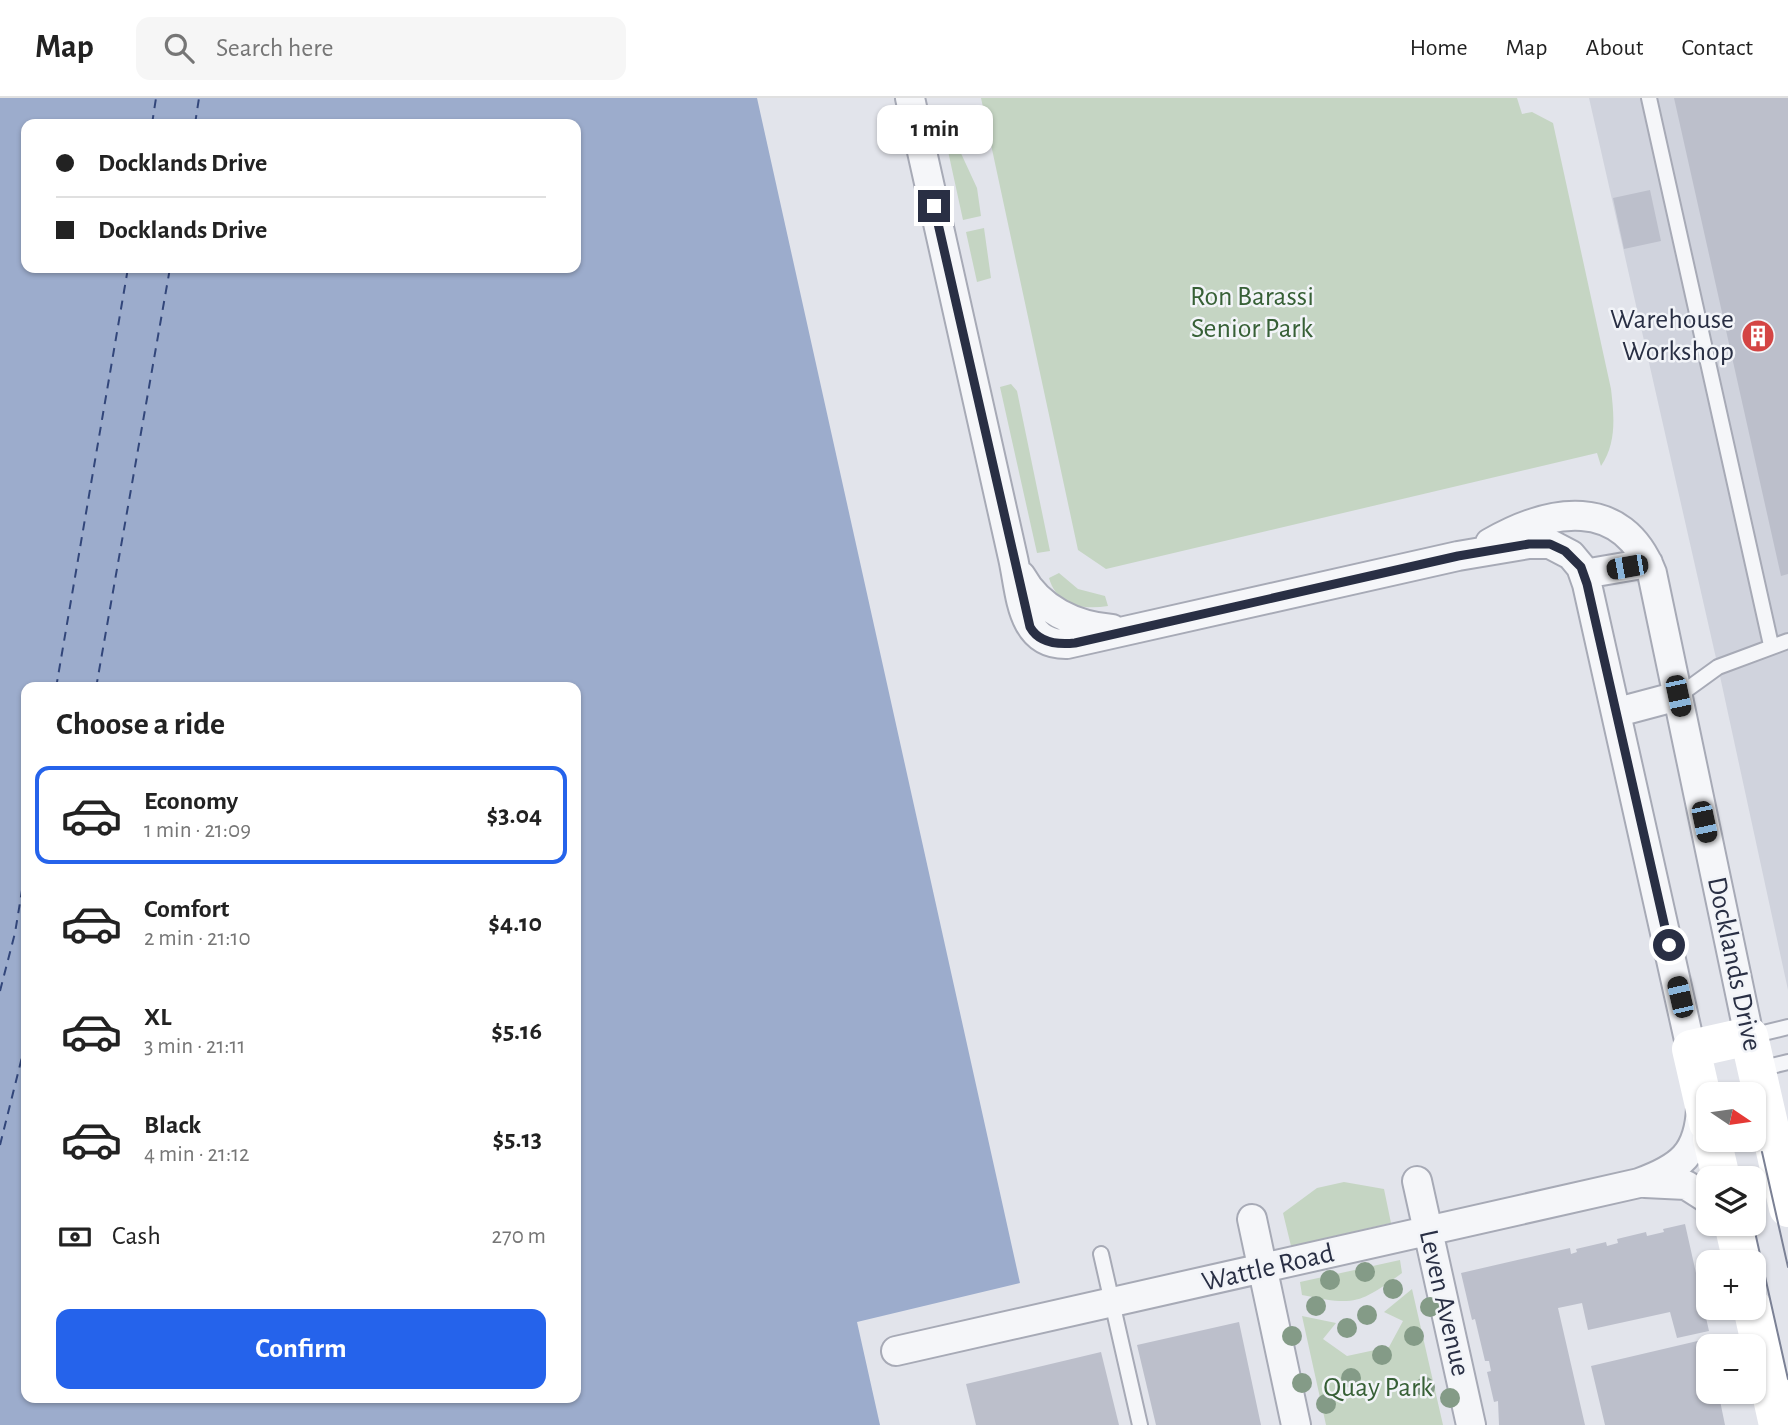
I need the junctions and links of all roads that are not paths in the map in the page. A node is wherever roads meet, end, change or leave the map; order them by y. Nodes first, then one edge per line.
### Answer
1 (910, 98) edge
2 (1649, 98) edge
3 (1458, 556) junction
4 (1648, 563) junction
5 (1584, 574) junction
6 (1788, 641) edge
7 (1771, 645) junction
8 (1678, 696) junction
9 (1618, 712) junction
10 (1788, 1027) edge
11 (1765, 1056) edge
12 (1699, 1082) edge
13 (1712, 1082) edge
14 (1696, 1141) edge
15 (1417, 1181) dead end
16 (1639, 1183) junction
17 (1696, 1191) edge
18 (1788, 1208) edge
19 (1252, 1219) dead end
20 (1428, 1232) junction
21 (1101, 1254) dead end
22 (1261, 1270) junction
23 (1112, 1303) junction
24 (1755, 1320) edge
25 (896, 1351) dead end
26 (1140, 1425) edge
27 (1296, 1425) edge
28 (1471, 1425) edge
29 (1778, 1425) edge

1 - 3 street, Docklands Drive
2 - 7 lane
3 - 4 street, Docklands Drive
3 - 5 street, Docklands Drive
4 - 5 street
4 - 8 street, Docklands Drive
5 - 9 street
6 - 7 lane
7 - 8 lane
8 - 9 street
8 - 11 street, Docklands Drive
9 - 12 street
10 - 11 lane
11 - 13 street
11 - 18 street, Docklands Drive
14 - 16 street, Wattle Road
15 - 20 street, Leven Avenue
16 - 17 street, Wattle Road
16 - 20 street, Wattle Road
19 - 22 street
20 - 22 street, Wattle Road
20 - 28 street, Leven Avenue
21 - 23 lane
22 - 23 street, Wattle Road
22 - 27 street
23 - 25 street, Wattle Road
23 - 26 lane
24 - 29 street

